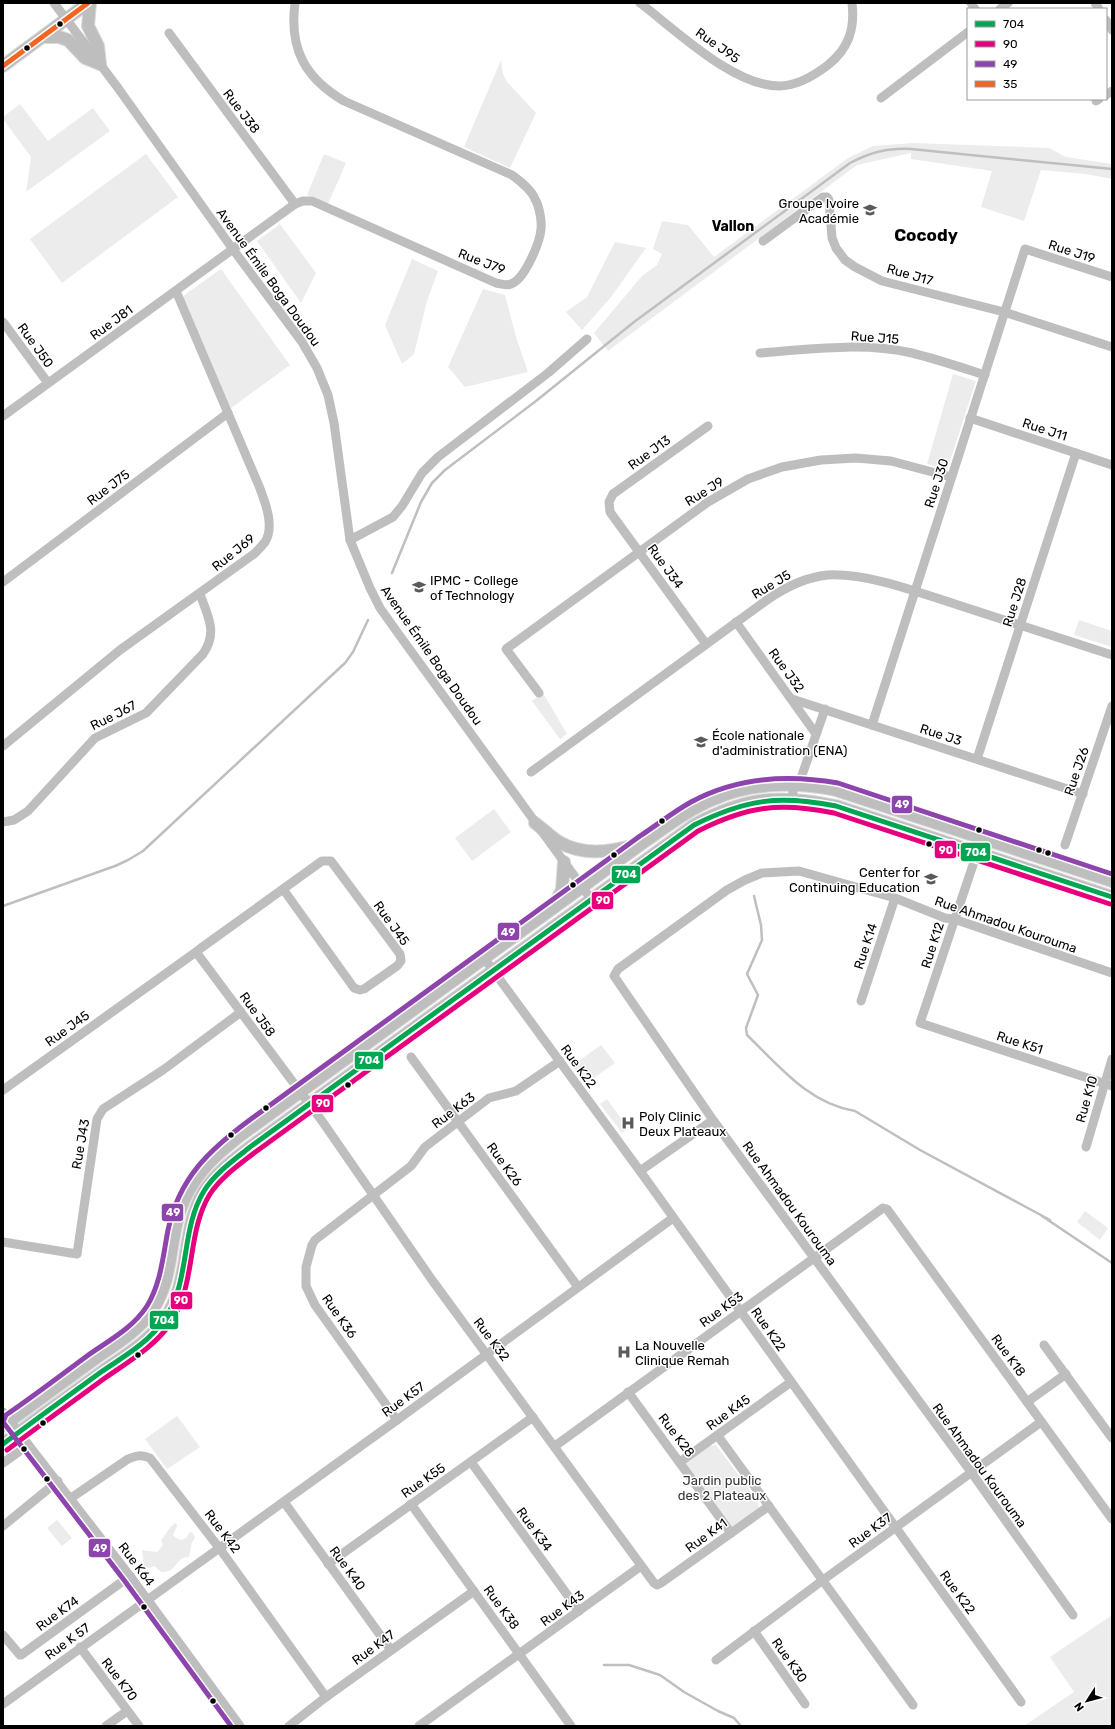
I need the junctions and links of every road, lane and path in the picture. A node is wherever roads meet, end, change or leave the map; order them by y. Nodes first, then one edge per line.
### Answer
1 (54, 3) edge
2 (89, 3) edge
3 (295, 3) edge
4 (852, 3) edge
5 (646, 5) edge
6 (66, 20) junction
7 (169, 33) dead end
8 (967, 33) edge
9 (44, 37) junction
10 (100, 64) junction
11 (3, 66) edge
12 (881, 98) dead end
13 (295, 204) junction
14 (763, 241) dead end
15 (232, 248) junction
16 (1025, 249) joint
17 (1112, 277) edge
18 (176, 291) junction
19 (1004, 312) junction
20 (3, 322) edge
21 (587, 339) dead end
22 (1112, 346) edge
23 (760, 353) dead end
24 (984, 375) junction
25 (48, 383) junction
26 (228, 413) junction
27 (3, 416) edge
28 (970, 418) junction
29 (708, 426) dead end
30 (1076, 453) junction
31 (1112, 465) edge
32 (951, 477) junction
33 (609, 502) joint
34 (350, 540) junction
35 (639, 552) junction
36 (3, 582) edge
37 (915, 591) junction
38 (200, 594) junction
39 (736, 622) junction
40 (1020, 626) junction
41 (706, 644) junction
42 (1112, 655) edge
43 (539, 693) dead end
44 (792, 699) junction
45 (1112, 706) edge
46 (825, 709) junction
47 (872, 725) junction
48 (816, 734) junction
49 (3, 746) edge
50 (977, 759) junction
51 (531, 772) dead end
52 (800, 783) junction
53 (1083, 794) junction
54 (797, 799) junction
55 (3, 822) edge
56 (535, 823) junction
57 (982, 838) junction
58 (644, 842) junction
59 (1065, 845) dead end
60 (977, 853) junction
61 (564, 862) junction
62 (1112, 881) edge
63 (582, 887) junction
64 (283, 889) junction
65 (1112, 897) edge
66 (895, 898) junction
67 (591, 899) junction
68 (552, 908) junction
69 (954, 920) junction
70 (196, 952) junction
71 (484, 958) junction
72 (494, 971) junction
73 (1112, 973) edge
74 (861, 1001) dead end
75 (241, 1012) junction
76 (920, 1023) joint
77 (411, 1057) dead end
78 (1112, 1059) edge
79 (560, 1061) junction
80 (1108, 1085) edge
81 (3, 1090) edge
82 (300, 1092) junction
83 (310, 1104) junction
84 (713, 1120) junction
85 (458, 1122) junction
86 (1086, 1147) dead end
87 (640, 1171) junction
88 (373, 1195) junction
89 (883, 1208) joint
90 (674, 1218) junction
91 (3, 1242) edge
92 (814, 1258) junction
93 (578, 1287) junction
94 (740, 1311) junction
95 (1044, 1345) dead end
96 (487, 1354) junction
97 (1066, 1374) junction
98 (790, 1382) junction
99 (628, 1392) junction
100 (1027, 1402) junction
101 (533, 1417) junction
102 (5, 1420) edge
103 (397, 1420) junction
104 (1041, 1422) junction
105 (19, 1432) junction
106 (718, 1436) junction
107 (1112, 1438) edge
108 (3, 1444) edge
109 (28, 1445) junction
110 (555, 1446) junction
111 (471, 1462) junction
112 (680, 1462) junction
113 (3, 1463) edge
114 (971, 1472) junction
115 (58, 1481) junction
116 (71, 1498) junction
117 (284, 1502) junction
118 (411, 1504) junction
119 (769, 1506) junction
120 (1112, 1519) edge
121 (3, 1526) edge
122 (896, 1527) junction
123 (731, 1533) junction
124 (220, 1549) junction
125 (328, 1564) junction
126 (641, 1566) junction
127 (130, 1576) junction
128 (822, 1580) junction
129 (657, 1585) joint
130 (474, 1591) junction
131 (147, 1600) junction
132 (579, 1611) junction
133 (1073, 1615) dead end
134 (754, 1631) junction
135 (3, 1635) edge
136 (80, 1647) junction
137 (391, 1650) junction
138 (520, 1654) junction
139 (716, 1660) dead end
140 (326, 1697) junction
141 (1021, 1702) dead end
142 (3, 1704) edge
143 (805, 1704) dead end
144 (913, 1705) dead end
145 (127, 1711) junction
146 (106, 1726) edge
147 (139, 1726) edge
148 (240, 1726) edge
149 (290, 1726) edge
150 (419, 1726) edge
151 (571, 1726) edge

1 - 6 street
2 - 6 main road
2 - 10 main road
3 - 13 street, Rue J79
4 - 5 street, Rue J95
6 - 9 main road
6 - 10 street, Avenue Émile Boga Doudou
7 - 13 street, Rue J38
8 - 12 street
9 - 10 main road
9 - 11 main road
10 - 15 street, Avenue Émile Boga Doudou
13 - 15 street, Rue J79
14 - 19 street, Rue J17
15 - 18 street, Rue J81
15 - 34 street, Avenue Émile Boga Doudou
16 - 17 street, Rue J19
16 - 19 street, Rue J30
18 - 25 street, Rue J81
18 - 26 street, Rue J69
19 - 22 street, Rue J17
19 - 24 street, Rue J30
20 - 25 street, Rue J50
21 - 34 street
23 - 24 street, Rue J15
24 - 28 street, Rue J30
25 - 27 street, Rue J81
26 - 36 street, Rue J75
26 - 38 street, Rue J69
28 - 30 street, Rue J11
28 - 32 street, Rue J30
29 - 33 street, Rue J13
30 - 31 street, Rue J11
30 - 40 street, Rue J28
32 - 35 street, Rue J9
32 - 37 street, Rue J30
33 - 35 street, Rue J34
34 - 56 street, Avenue Émile Boga Doudou
35 - 41 street, Rue J34
35 - 43 street, Rue J9
37 - 39 street, Rue J5
37 - 40 street, Rue J5
37 - 47 street, Rue J30
38 - 49 street, Rue J69
38 - 55 street, Rue J67
39 - 41 street, Rue J5
39 - 44 street, Rue J32
40 - 42 street, Rue J5
40 - 50 street, Rue J28
41 - 51 street, Rue J5
44 - 46 street, Rue J3
44 - 48 street, Rue J32
45 - 53 street, Rue J26
46 - 47 street, Rue J3
46 - 48 street
47 - 50 street, Rue J3
48 - 52 street
50 - 53 street, Rue J3
52 - 54 street
52 - 57 main road
52 - 58 main road
53 - 59 street, Rue J26
54 - 60 main road
54 - 67 main road
56 - 58 main road
56 - 61 street, Avenue Émile Boga Doudou
57 - 60 street, Rue K12
57 - 62 main road
58 - 63 main road
60 - 65 main road
60 - 69 street, Rue K12
61 - 63 street, Avenue Émile Boga Doudou
61 - 68 main road
63 - 67 street, Avenue Émile Boga Doudou
63 - 68 main road
64 - 64 street, Rue J45
64 - 70 street, Rue J45
66 - 69 street, Rue Ahmadou Kourouma
66 - 74 street, Rue K14
66 - 84 street, Rue Ahmadou Kourouma
67 - 72 main road
68 - 71 main road
69 - 73 street, Rue Ahmadou Kourouma
69 - 76 street, Rue K12
70 - 75 street, Rue J58
70 - 81 street, Rue J45
71 - 72 street, Rue K22
71 - 82 main road
72 - 79 street, Rue K22
72 - 83 main road
75 - 82 street, Rue J58
75 - 91 street, Rue J43
76 - 80 street, Rue K51
77 - 85 street, Rue K26
78 - 80 street, Rue K10
79 - 85 street, Rue K63
79 - 87 street, Rue K22
80 - 86 street, Rue K10
82 - 83 street, Rue J58
82 - 102 main road
83 - 88 street, Rue K32
83 - 105 main road
84 - 87 street
84 - 92 street, Rue Ahmadou Kourouma
85 - 88 street, Rue K63
85 - 93 street, Rue K26
87 - 90 street, Rue K22
88 - 96 street, Rue K32
88 - 103 street, Rue K36
89 - 92 street, Rue K53
89 - 100 street, Rue K18
90 - 93 street, Rue K57
90 - 94 street, Rue K22
92 - 94 street, Rue K53
92 - 114 street, Rue Ahmadou Kourouma
93 - 96 street, Rue K57
94 - 98 street, Rue K22
94 - 99 street, Rue K53
95 - 97 street
96 - 101 street, Rue K32
96 - 103 street, Rue K57
97 - 100 street
97 - 107 street
98 - 106 street, Rue K45
98 - 122 street, Rue K22
99 - 110 street, Rue K53
99 - 112 street, Rue K28
100 - 104 street, Rue K18
101 - 110 street, Rue K32
101 - 111 street, Rue K55
102 - 105 street, Rue K64
103 - 117 street, Rue K57
104 - 114 street, Rue K37
104 - 120 street, Rue K18
105 - 108 main road
105 - 109 street, Rue K64
106 - 112 street, Rue K45
106 - 119 street
109 - 113 street
109 - 115 street, Rue K64
110 - 126 street, Rue K32
111 - 118 street, Rue K55
111 - 132 street, Rue K34
112 - 123 street, Rue K28
114 - 122 street, Rue K37
114 - 133 street, Rue Ahmadou Kourouma
115 - 116 street, Rue K64
115 - 121 street
116 - 124 street, Rue K42
116 - 127 street, Rue K64
117 - 124 street, Rue K57
117 - 125 street, Rue K40
118 - 125 street, Rue K55
118 - 130 street, Rue K38
119 - 123 street, Rue K41
119 - 128 street
122 - 128 street, Rue K37
122 - 141 street, Rue K22
123 - 129 street, Rue K41
124 - 131 street, Rue K57
124 - 140 street, Rue K42
125 - 137 street, Rue K40
126 - 129 street, Rue K32
126 - 132 street, Rue K43
127 - 131 street, Rue K64
127 - 135 street, Rue K74
128 - 134 street, Rue K37
128 - 144 street
130 - 137 street, Rue K47
130 - 138 street, Rue K38
131 - 136 street, Rue K 57
131 - 148 street, Rue K64
132 - 138 street, Rue K43
134 - 139 street, Rue K37
134 - 143 street, Rue K30
136 - 142 street, Rue K 57
136 - 145 street, Rue K70
137 - 140 street, Rue K47
138 - 150 street, Rue K43
138 - 151 street, Rue K38
140 - 149 street, Rue K47
145 - 146 street
145 - 147 street, Rue K70

